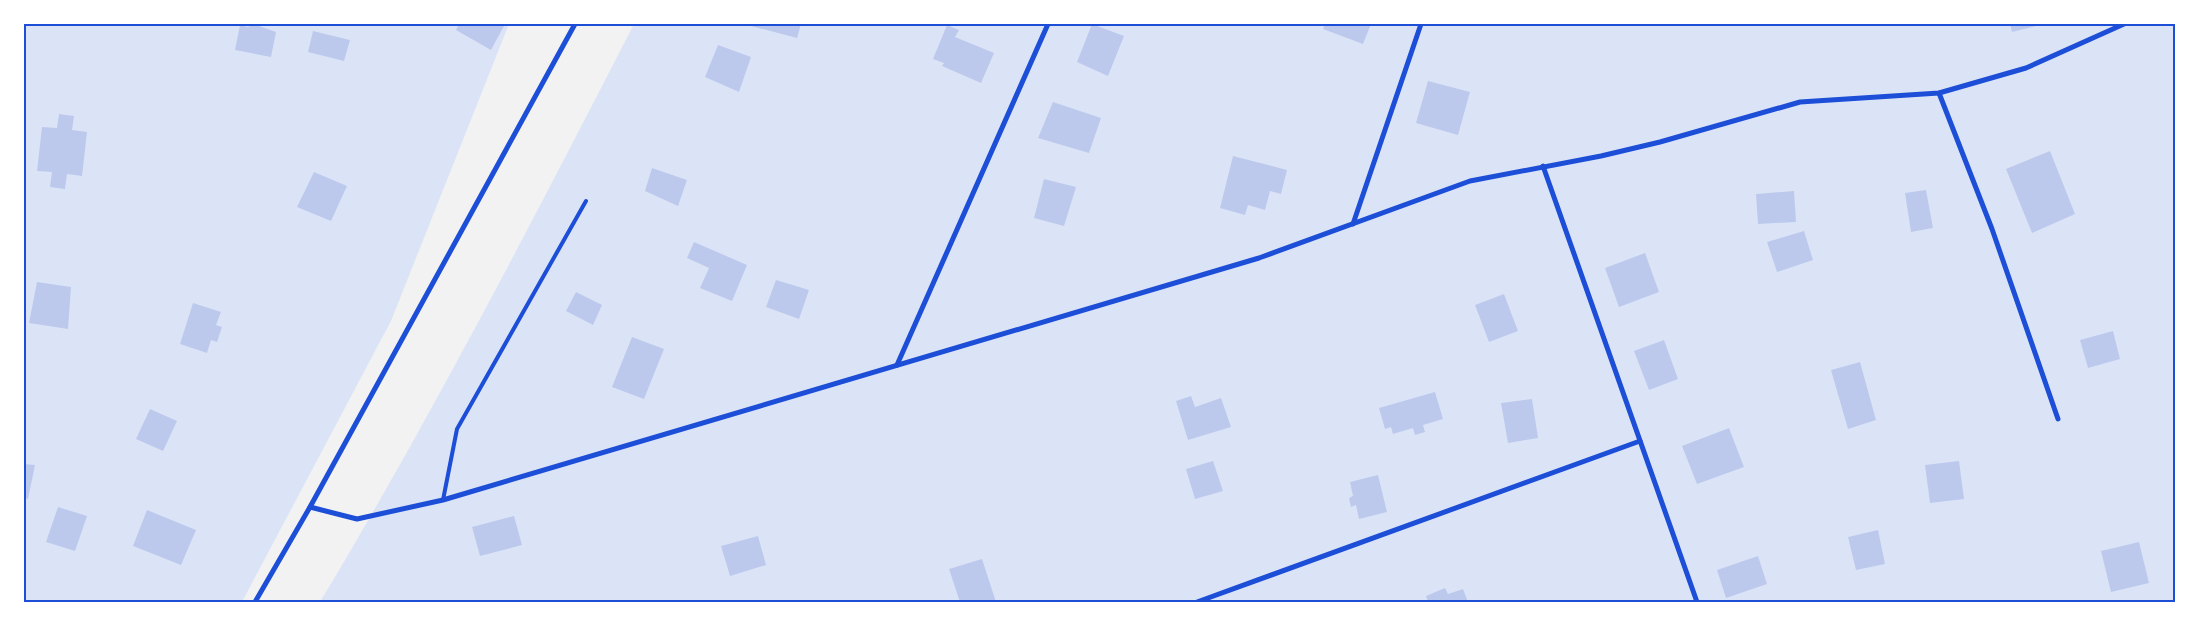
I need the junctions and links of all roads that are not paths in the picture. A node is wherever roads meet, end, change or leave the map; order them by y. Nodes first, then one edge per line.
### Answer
1 (575, 24) edge
2 (1048, 24) edge
3 (1421, 24) edge
4 (2124, 24) edge
5 (1939, 93) junction
6 (1543, 166) junction
7 (586, 201) dead end
8 (1353, 224) junction
9 (897, 365) junction
10 (2058, 419) dead end
11 (1640, 441) junction
12 (443, 500) junction
13 (310, 507) junction
14 (255, 602) edge
15 (1197, 602) edge
16 (1697, 602) edge

1 - 13 street
2 - 9 street
3 - 8 street
4 - 5 street
5 - 6 street
5 - 10 street
6 - 8 street
6 - 11 street
7 - 12 lane
8 - 9 street
9 - 12 street
11 - 15 street
11 - 16 street
12 - 13 street
13 - 14 street

